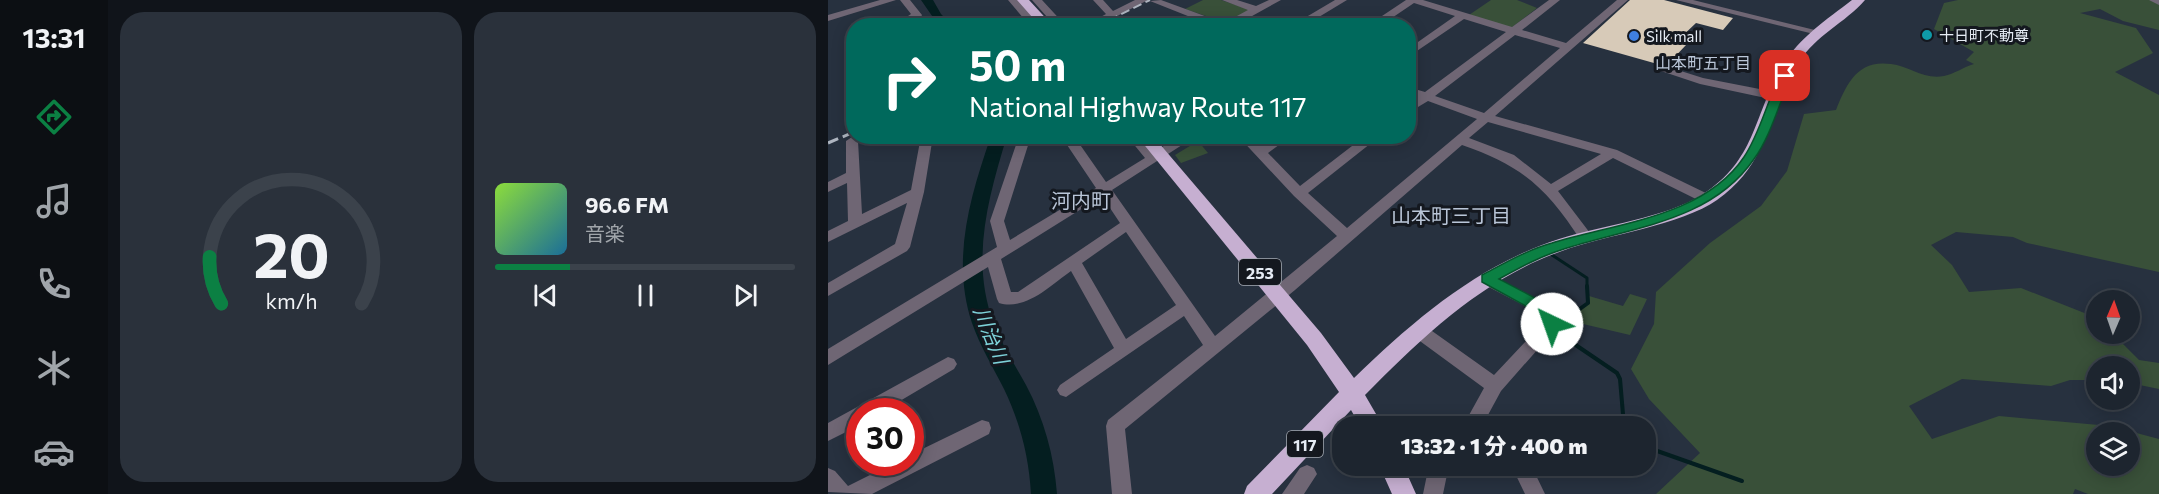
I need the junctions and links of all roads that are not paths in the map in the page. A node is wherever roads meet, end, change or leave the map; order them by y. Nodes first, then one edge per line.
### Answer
1 (891, 0) edge
2 (905, 0) edge
3 (1013, 0) edge
4 (1023, 0) edge
5 (1037, 0) edge
6 (1098, 0) edge
7 (1143, 0) edge
8 (1227, 0) edge
9 (1276, 0) edge
10 (1342, 0) edge
11 (1413, 0) edge
12 (1555, 0) edge
13 (1623, 0) edge
14 (1681, 0) edge
15 (1859, 0) edge
16 (2154, 0) edge
17 (1157, 1) edge
18 (2159, 2) edge
19 (1257, 10) junction
20 (1463, 15) junction
21 (1116, 17) junction
22 (828, 18) edge
23 (911, 18) edge
24 (1029, 18) edge
25 (1040, 18) edge
26 (1054, 18) edge
27 (1113, 18) edge
28 (1203, 18) edge
29 (1241, 18) edge
30 (1310, 18) edge
31 (1385, 18) edge
32 (1514, 31) junction
33 (1818, 32) junction
34 (1567, 47) junction
35 (1416, 48) edge
36 (1665, 69) dead end
37 (1416, 93) edge
38 (1427, 96) junction
39 (1774, 96) junction
40 (1416, 104) edge
41 (1487, 118) junction
42 (1462, 140) junction
43 (852, 144) edge
44 (926, 144) edge
45 (1022, 144) edge
46 (1072, 144) edge
47 (1252, 144) edge
48 (1273, 144) edge
49 (1363, 144) edge
50 (1163, 149) edge
51 (1260, 153) junction
52 (1612, 153) junction
53 (852, 175) junction
54 (828, 188) edge
55 (1102, 191) junction
56 (1549, 191) junction
57 (917, 192) junction
58 (1299, 193) junction
59 (1707, 199) junction
60 (855, 223) junction
61 (1127, 225) junction
62 (828, 237) edge
63 (1347, 237) junction
64 (1586, 237) junction
65 (995, 256) junction
66 (1074, 262) junction
67 (1487, 279) junction
68 (828, 290) edge
69 (1278, 294) junction
70 (1185, 307) junction
71 (1419, 331) junction
72 (1213, 346) junction
73 (1124, 350) junction
74 (829, 356) edge
75 (948, 364) dead end
76 (1495, 386) junction
77 (1065, 390) dead end
78 (1353, 394) junction
79 (889, 398) edge
80 (1365, 416) edge
81 (1478, 416) edge
82 (846, 423) edge
83 (982, 428) dead end
84 (828, 433) edge
85 (1307, 474) dead end
86 (1396, 476) edge
87 (1435, 476) edge
88 (1526, 476) edge
89 (828, 477) edge
90 (842, 494) edge
91 (852, 494) edge
92 (1122, 494) edge
93 (1256, 494) edge
94 (1292, 494) edge
95 (1404, 494) edge
96 (1433, 494) edge
97 (1535, 494) edge

1 - 22 street
2 - 23 street
3 - 24 street
4 - 25 highway
5 - 26 street
6 - 21 street
7 - 21 street
8 - 19 street
9 - 19 street
10 - 30 street
11 - 20 street
11 - 31 street
12 - 32 street
13 - 34 street
14 - 33 street
15 - 33 highway, 117
16 - 18 street
17 - 21 street
17 - 28 street
19 - 29 street
20 - 32 street
20 - 35 street
21 - 27 street
32 - 34 street
32 - 38 street
33 - 39 highway, 117
34 - 41 street
36 - 39 street
37 - 38 street
38 - 40 street
38 - 41 street
39 - 59 highway, 117
41 - 42 street
41 - 52 street
42 - 56 street
42 - 63 street
43 - 53 street
44 - 57 street
45 - 65 street
46 - 55 street
47 - 51 street
48 - 51 street
49 - 58 street
50 - 55 street
50 - 69 highway, 253
51 - 58 street
52 - 56 street
52 - 59 street
53 - 54 street
53 - 60 street
55 - 61 street
55 - 65 street
56 - 64 street
57 - 60 street
57 - 68 street
58 - 63 street
59 - 64 highway, 117
60 - 62 street
61 - 66 street
61 - 70 street
63 - 69 street
64 - 67 highway, 117
65 - 66 street
65 - 74 street
66 - 73 street
67 - 71 highway, 117
67 - 76 street
69 - 72 street
69 - 78 highway, 253
70 - 72 street
70 - 73 street
71 - 76 street
71 - 78 highway, 117
72 - 92 street
73 - 77 street
75 - 79 street
76 - 81 street
78 - 80 highway, 253
78 - 93 highway, 117
82 - 84 street
83 - 91 street
85 - 94 street
86 - 95 highway
87 - 96 street
88 - 97 street
89 - 90 street

